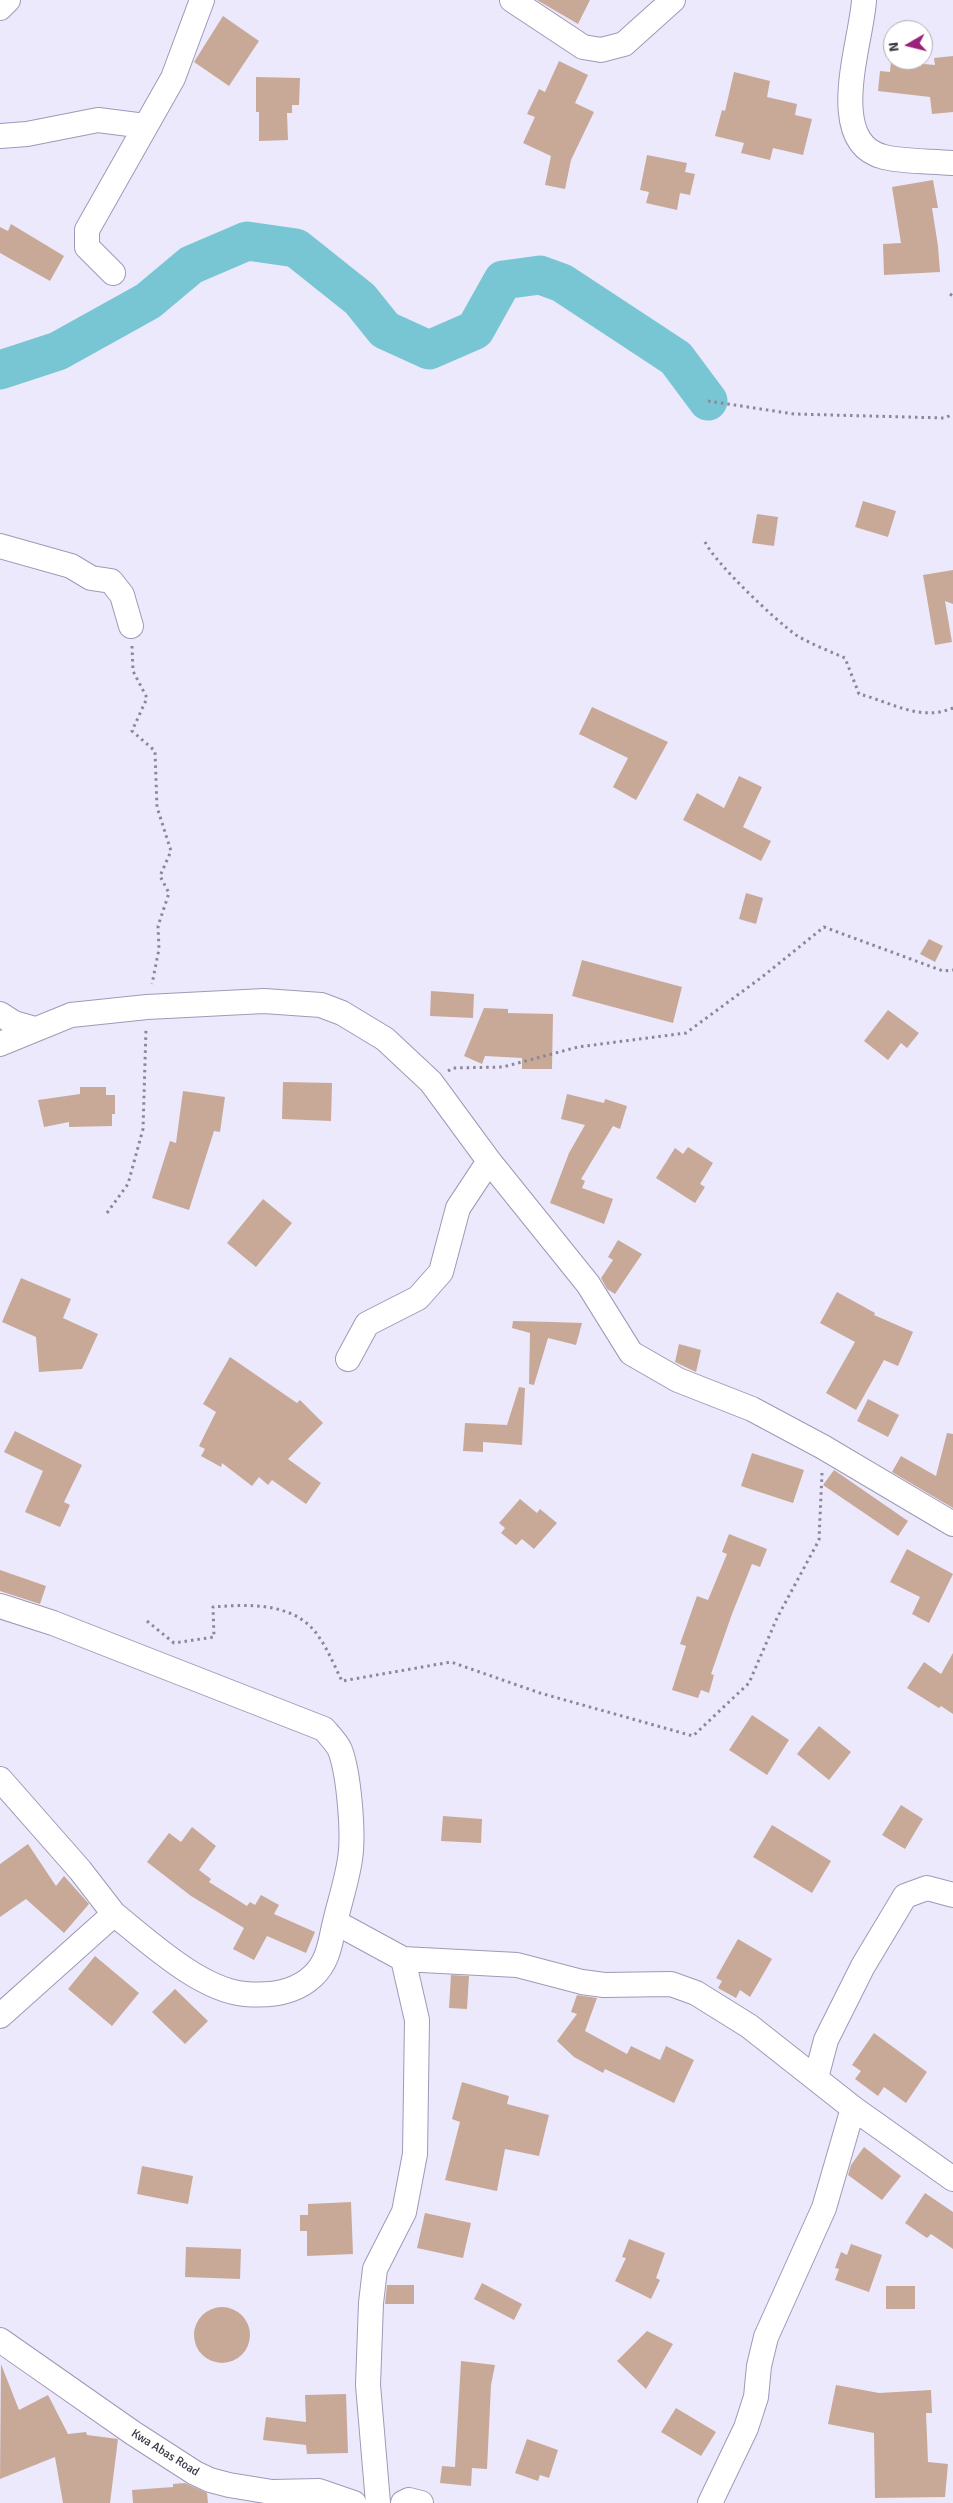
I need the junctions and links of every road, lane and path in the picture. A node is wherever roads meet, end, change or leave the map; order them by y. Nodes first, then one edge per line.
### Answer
1 (8, 0) edge
2 (202, 0) edge
3 (512, 0) edge
4 (673, 0) edge
5 (864, 0) edge
6 (0, 8) edge
7 (145, 126) junction
8 (0, 136) edge
9 (953, 163) edge
10 (114, 273) dead end
11 (708, 401) dead end
12 (953, 414) edge
13 (706, 542) dead end
14 (0, 546) edge
15 (131, 626) joint
16 (953, 708) edge
17 (953, 970) edge
18 (147, 1007) junction
19 (0, 1014) edge
20 (35, 1030) junction
21 (0, 1044) edge
22 (431, 1082) junction
23 (489, 1161) junction
24 (107, 1213) dead end
25 (348, 1359) dead end
26 (822, 1447) junction
27 (953, 1524) edge
28 (0, 1606) edge
29 (147, 1621) dead end
30 (0, 1779) edge
31 (953, 1895) edge
32 (114, 1914) junction
33 (335, 1922) junction
34 (403, 1959) junction
35 (0, 2016) edge
36 (816, 2078) junction
37 (852, 2108) junction
38 (953, 2179) edge
39 (0, 2340) edge
40 (354, 2503) edge
41 (378, 2503) edge
42 (403, 2503) edge
43 (420, 2503) edge
44 (710, 2503) edge

1 - 6 street
2 - 7 street
3 - 4 street
5 - 9 street
7 - 8 street
7 - 10 street
11 - 12 path
13 - 16 path
14 - 15 street
15 - 18 path
17 - 22 path
18 - 20 street
18 - 22 street
18 - 24 path
19 - 20 street
20 - 21 street
22 - 23 street
23 - 25 street
23 - 26 street
26 - 27 street
26 - 29 path
28 - 33 street
30 - 32 street
31 - 36 street
32 - 33 street
32 - 35 street
33 - 34 street
34 - 36 street
34 - 41 street
36 - 37 street
37 - 38 street
37 - 44 street
39 - 40 street, Kwa Abas Road
42 - 43 street

